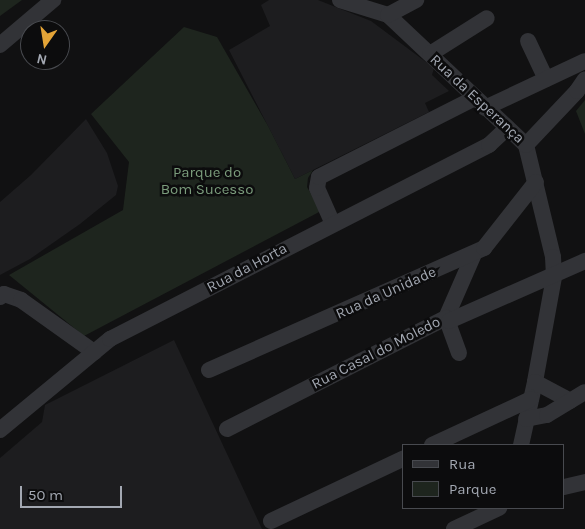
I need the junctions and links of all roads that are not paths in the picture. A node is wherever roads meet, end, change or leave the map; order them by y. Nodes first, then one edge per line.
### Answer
1 (52, 0) edge
2 (340, 0) edge
3 (416, 0) edge
4 (388, 15) junction
5 (487, 18) dead end
6 (528, 41) dead end
7 (0, 45) edge
8 (430, 54) junction
9 (585, 61) edge
10 (546, 79) junction
11 (585, 79) edge
12 (480, 103) junction
13 (507, 128) junction
14 (526, 145) junction
15 (536, 182) junction
16 (333, 224) junction
17 (474, 254) junction
18 (585, 262) edge
19 (554, 277) junction
20 (0, 297) edge
21 (446, 318) junction
22 (94, 352) junction
23 (459, 353) dead end
24 (209, 370) dead end
25 (535, 382) junction
26 (585, 392) edge
27 (531, 398) junction
28 (570, 401) junction
29 (526, 419) junction
30 (227, 429) dead end
31 (0, 430) edge
32 (434, 444) edge
33 (521, 444) edge
34 (402, 459) edge
35 (585, 482) edge
36 (565, 487) edge
37 (497, 509) edge
38 (271, 521) dead end
39 (454, 529) edge

1 - 7 street
2 - 4 street, Rua da Esperança
3 - 4 street
4 - 8 street, Rua da Esperança
5 - 8 street
6 - 10 street
8 - 12 street, Rua da Esperança
9 - 10 street
10 - 12 street
11 - 14 street
12 - 13 street, Rua da Esperança
12 - 16 street
13 - 14 street, Rua da Esperança
13 - 16 street, Rua da Horta
14 - 15 street, Rua da Esperança
15 - 17 street, Rua da Unidade
15 - 19 street, Rua da Esperança
16 - 22 street, Rua da Horta
17 - 21 street
17 - 24 street, Rua da Unidade
18 - 19 street
19 - 21 street, Rua Casal do Moledo
19 - 25 street, Rua da Esperança
20 - 22 street
21 - 23 street
21 - 30 street, Rua Casal do Moledo
22 - 31 street, Rua da Horta
25 - 27 street, Rua da Esperança
25 - 28 street
26 - 28 street
27 - 29 street, Rua da Esperança
27 - 32 street
28 - 29 street
29 - 33 street
34 - 38 street
35 - 36 street
37 - 39 street

